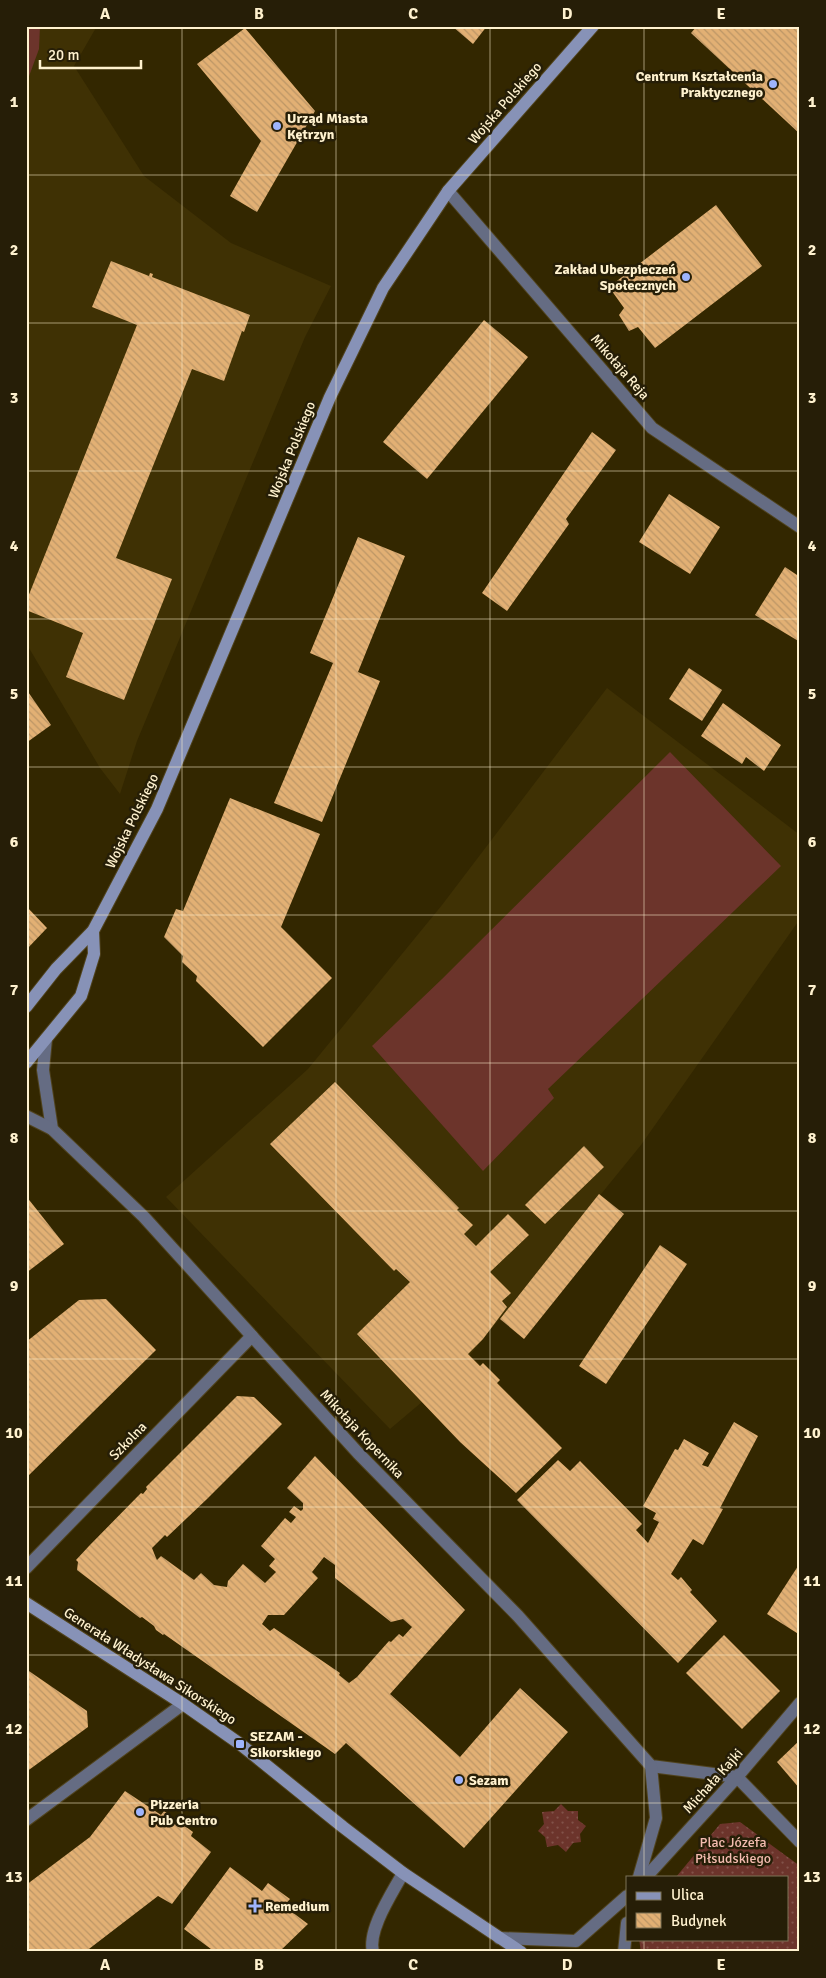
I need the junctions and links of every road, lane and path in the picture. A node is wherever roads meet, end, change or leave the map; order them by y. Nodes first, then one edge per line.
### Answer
1 (593, 26) edge
2 (448, 190) junction
3 (800, 526) edge
4 (93, 931) junction
5 (26, 1007) edge
6 (46, 1039) junction
7 (26, 1063) edge
8 (26, 1116) edge
9 (52, 1129) junction
10 (252, 1336) junction
11 (26, 1568) edge
12 (26, 1603) edge
13 (800, 1703) edge
14 (183, 1704) junction
15 (651, 1766) junction
16 (737, 1777) junction
17 (26, 1820) edge
18 (800, 1842) edge
19 (403, 1873) junction
20 (640, 1876) edge
21 (647, 1876) edge
22 (626, 1897) edge
23 (626, 1933) edge
24 (499, 1938) junction
25 (373, 1952) edge
26 (521, 1952) edge
27 (624, 1952) edge

1 - 2 street, Wojska Polskiego
2 - 3 street, Mikołaja Reja
2 - 4 street, Wojska Polskiego
4 - 5 street, Wojska Polskiego
4 - 6 street, Wojska Polskiego
6 - 7 street, Wojska Polskiego
6 - 9 street
8 - 9 street, Mikołaja Kopernika
9 - 10 street, Mikołaja Kopernika
10 - 11 street, Szkolna
10 - 15 street, Mikołaja Kopernika
12 - 14 street, Generała Władysława Sikorskiego
13 - 16 street, Michała Kajki
14 - 17 street
14 - 19 street, Generała Władysława Sikorskiego
15 - 16 street
15 - 20 street
16 - 18 street
16 - 21 street, Michała Kajki
19 - 24 street, Generała Władysława Sikorskiego
19 - 25 street
22 - 24 street
23 - 27 street
24 - 26 street, Generała Władysława Sikorskiego

